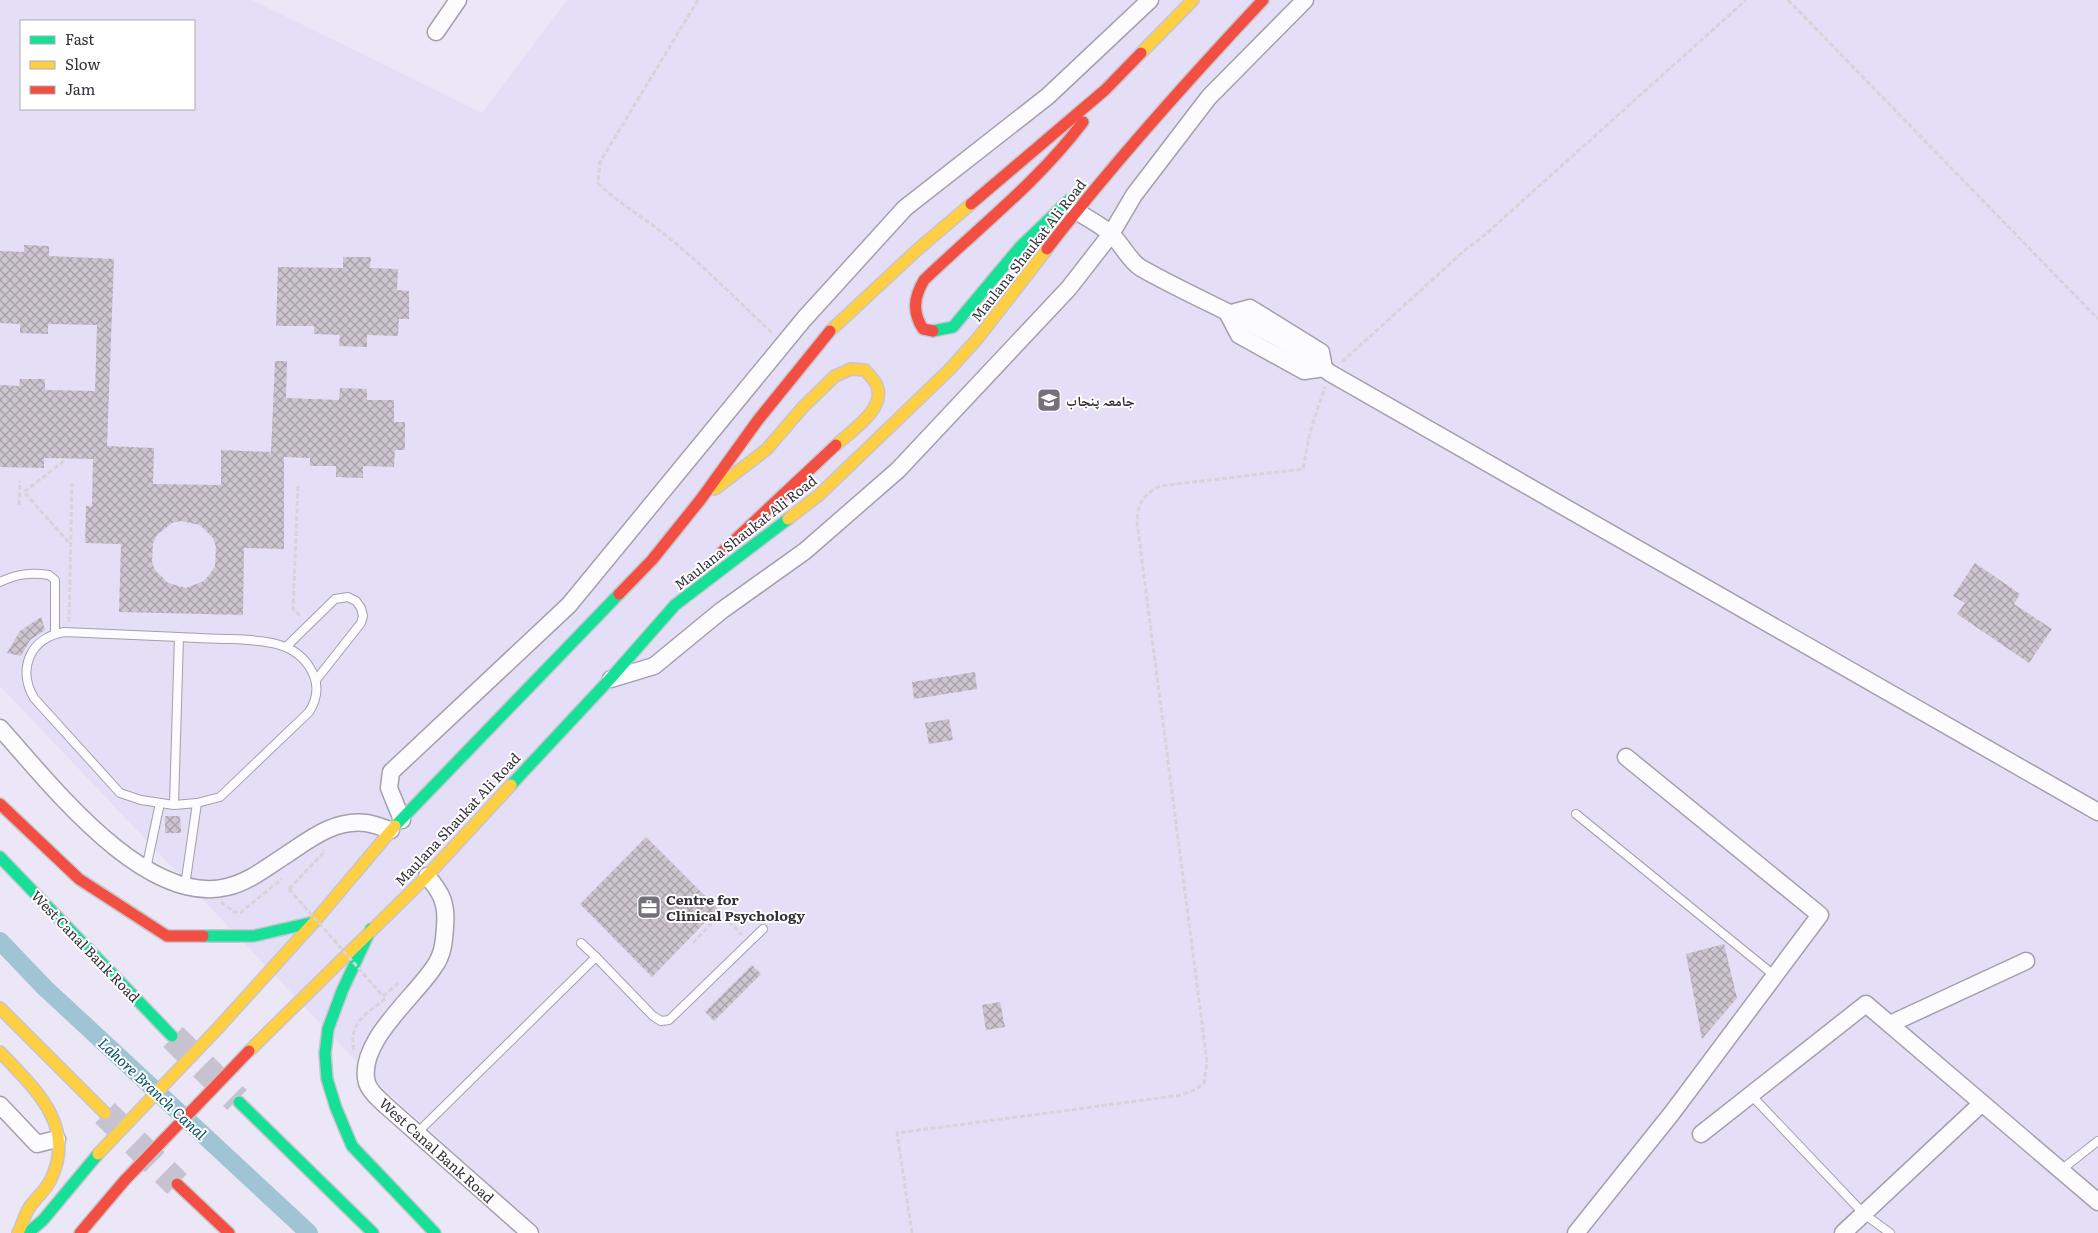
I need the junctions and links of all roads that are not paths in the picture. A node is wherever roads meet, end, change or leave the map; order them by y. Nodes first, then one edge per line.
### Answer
1 (458, 0) edge
2 (1150, 0) edge
3 (1193, 0) edge
4 (1263, 0) edge
5 (1305, 0) edge
6 (436, 32) dead end
7 (1105, 90) junction
8 (1134, 144) junction
9 (1076, 211) junction
10 (1111, 234) junction
11 (1228, 314) junction
12 (1327, 370) junction
13 (700, 499) junction
14 (0, 582) edge
15 (687, 594) junction
16 (54, 634) junction
17 (179, 637) junction
18 (286, 646) junction
19 (316, 680) junction
20 (609, 680) junction
21 (0, 728) edge
22 (1626, 757) dead end
23 (160, 803) junction
24 (196, 803) junction
25 (0, 804) edge
26 (174, 805) junction
27 (2098, 812) edge
28 (1576, 814) dead end
29 (397, 825) junction
30 (0, 857) edge
31 (146, 870) junction
32 (426, 876) junction
33 (184, 886) junction
34 (314, 922) junction
35 (371, 929) junction
36 (763, 929) dead end
37 (581, 943) dead end
38 (596, 957) junction
39 (2026, 961) dead end
40 (1775, 976) junction
41 (0, 1008) edge
42 (1890, 1024) junction
43 (172, 1036) tunnel mouth
44 (0, 1052) edge
45 (1751, 1095) junction
46 (239, 1102) tunnel mouth
47 (1982, 1103) junction
48 (0, 1105) edge
49 (105, 1112) tunnel mouth
50 (417, 1133) junction
51 (1701, 1134) dead end
52 (57, 1139) junction
53 (2098, 1141) edge
54 (2062, 1170) junction
55 (177, 1184) tunnel mouth
56 (2098, 1202) edge
57 (1864, 1214) junction
58 (18, 1233) edge
59 (28, 1233) edge
60 (80, 1233) edge
61 (230, 1233) edge
62 (373, 1233) edge
63 (435, 1233) edge
64 (530, 1233) edge
65 (1576, 1233) edge
66 (1843, 1233) edge
67 (1890, 1233) edge

1 - 6 street
2 - 29 street
3 - 7 main road
4 - 8 main road, Maulana Shaukat Ali Road
5 - 10 street
7 - 8 main road
7 - 13 main road
8 - 9 main road, Maulana Shaukat Ali Road
9 - 10 street
9 - 15 main road, Maulana Shaukat Ali Road
10 - 11 street
10 - 20 street
11 - 12 street
11 - 12 street
12 - 27 street
13 - 15 main road
13 - 29 main road
14 - 16 lane
15 - 20 main road, Maulana Shaukat Ali Road
16 - 17 lane
16 - 23 lane
17 - 18 lane
17 - 26 lane
18 - 19 lane
18 - 19 lane
19 - 24 lane
20 - 32 main road, Maulana Shaukat Ali Road
21 - 31 street
22 - 40 street
23 - 26 lane
23 - 31 lane
24 - 26 lane
24 - 33 lane
25 - 34 main road
28 - 40 lane
29 - 33 street
29 - 34 main road
30 - 43 main road, West Canal Bank Road
31 - 33 street
32 - 35 main road, Maulana Shaukat Ali Road
32 - 50 street, West Canal Bank Road
34 - 59 main road, bridge
35 - 60 main road, Maulana Shaukat Ali Road, bridge
35 - 63 main road
36 - 38 lane
37 - 38 lane
38 - 50 lane
39 - 42 street
40 - 65 street
41 - 49 main road
42 - 45 street
42 - 47 street
44 - 52 main road
45 - 51 street
45 - 57 lane
46 - 62 main road
47 - 54 street
47 - 57 street
48 - 52 street
50 - 64 street, West Canal Bank Road
52 - 58 main road
53 - 54 lane
54 - 56 street
55 - 61 main road
57 - 66 street
57 - 67 lane

